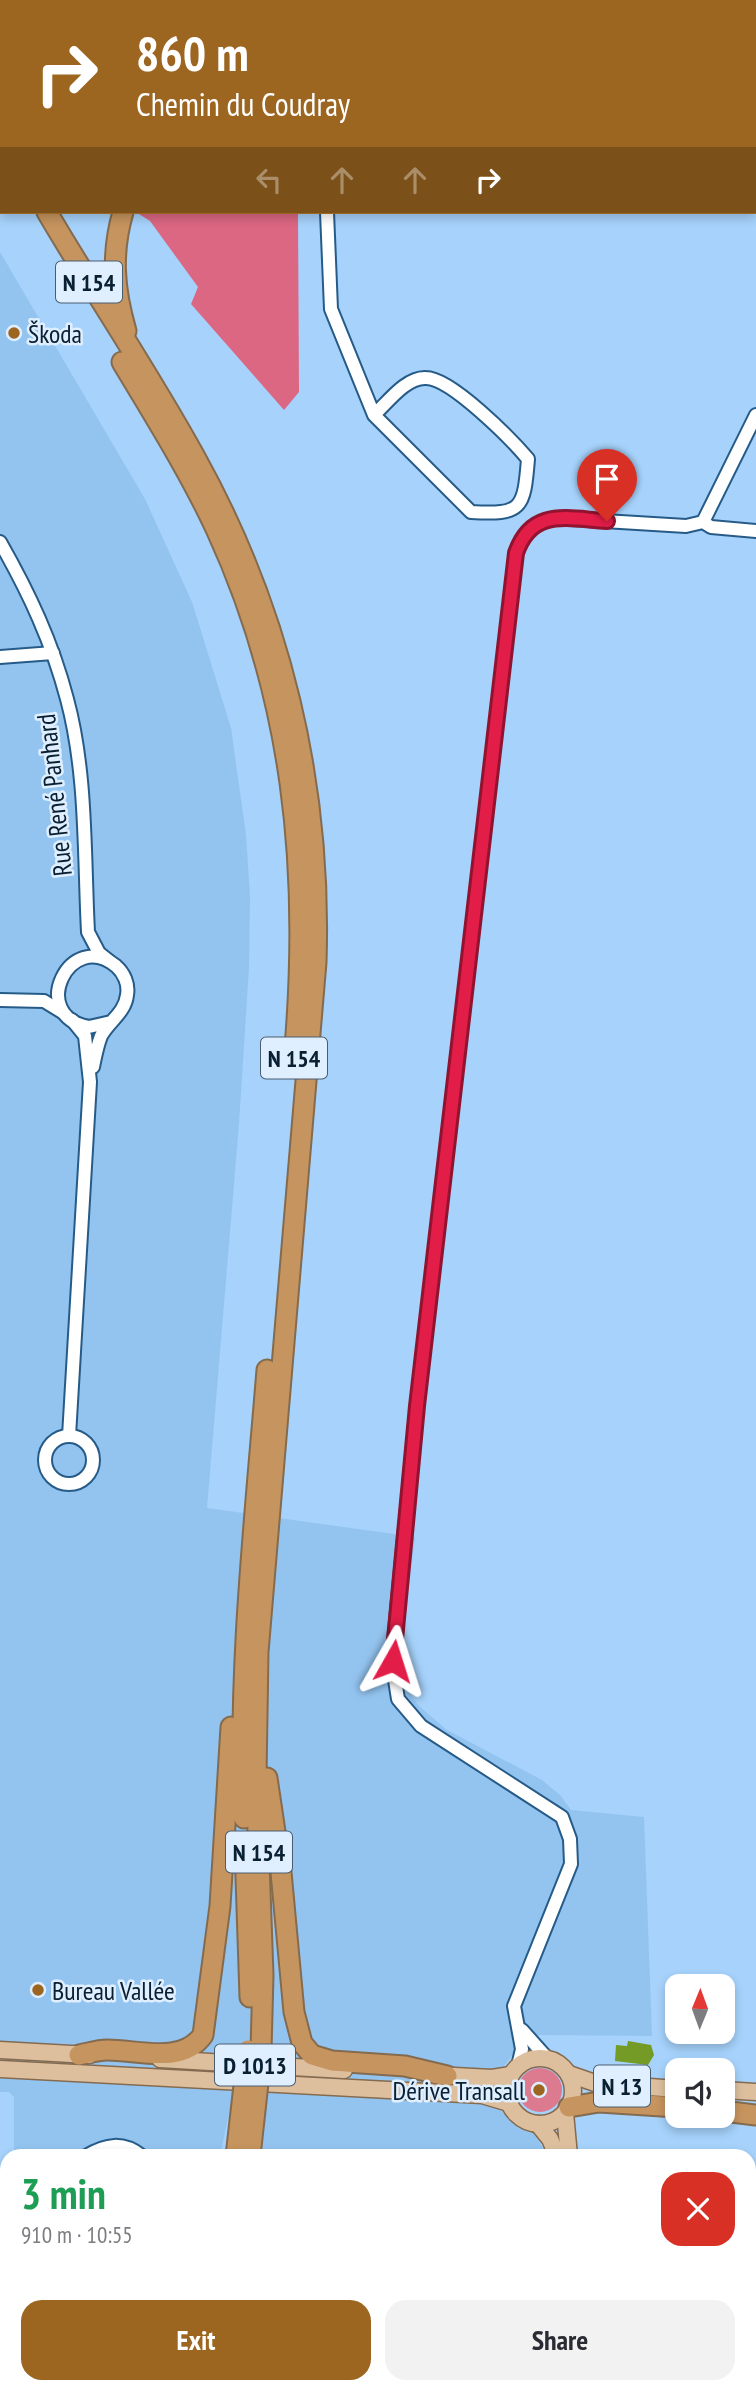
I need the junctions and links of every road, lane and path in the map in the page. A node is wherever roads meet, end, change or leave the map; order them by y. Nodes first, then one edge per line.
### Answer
1 (33, 214) edge
2 (48, 214) edge
3 (123, 214) edge
4 (327, 214) edge
5 (132, 352) junction
6 (374, 415) junction
7 (756, 415) edge
8 (704, 522) junction
9 (756, 531) edge
10 (0, 542) edge
11 (53, 653) junction
12 (0, 657) edge
13 (89, 932) junction
14 (109, 961) junction
15 (74, 962) junction
16 (58, 985) junction
17 (0, 999) edge
18 (69, 1018) junction
19 (111, 1022) junction
20 (90, 1082) junction
21 (69, 1436) dead end
22 (258, 1652) junction
23 (243, 1688) junction
24 (518, 2024) junction
25 (0, 2050) edge
26 (255, 2051) junction
27 (79, 2055) junction
28 (547, 2058) junction
29 (0, 2069) edge
30 (514, 2070) junction
31 (569, 2074) junction
32 (447, 2076) junction
33 (665, 2088) edge
34 (735, 2091) edge
35 (756, 2092) edge
36 (509, 2103) junction
37 (665, 2106) edge
38 (567, 2110) junction
39 (735, 2112) edge
40 (756, 2115) edge
41 (538, 2124) junction
42 (105, 2149) edge
43 (131, 2149) edge
44 (237, 2149) edge
45 (250, 2149) edge
46 (553, 2149) edge
47 (569, 2149) edge

1 - 23 highway, N 154
2 - 5 highway, N 154
3 - 5 highway
4 - 6 street
5 - 22 highway, N 154
6 - 6 street
7 - 8 street
8 - 9 street
8 - 24 street
10 - 11 street, Rue René Panhard
11 - 12 street
11 - 13 street, Rue René Panhard
13 - 14 street
13 - 15 street
14 - 15 street
14 - 19 street
15 - 16 street
16 - 17 street
16 - 18 street
17 - 18 street
18 - 19 street
18 - 20 street
19 - 20 street
20 - 21 street
22 - 26 highway, N 154
22 - 32 highway
23 - 26 highway, N 154
23 - 27 highway
24 - 28 street
24 - 30 street
25 - 27 main road, D 1013
26 - 44 highway, N 154, bridge
26 - 45 highway, N 154, bridge
27 - 32 main road, D 1013
28 - 30 main road
28 - 31 main road
29 - 36 main road, D 1013
30 - 32 main road, D 1013
30 - 36 main road
31 - 33 main road, N 13
31 - 38 main road
34 - 35 main road
36 - 41 main road
37 - 38 highway
38 - 41 main road
38 - 47 main road
39 - 40 highway
41 - 46 main road
42 - 43 street

